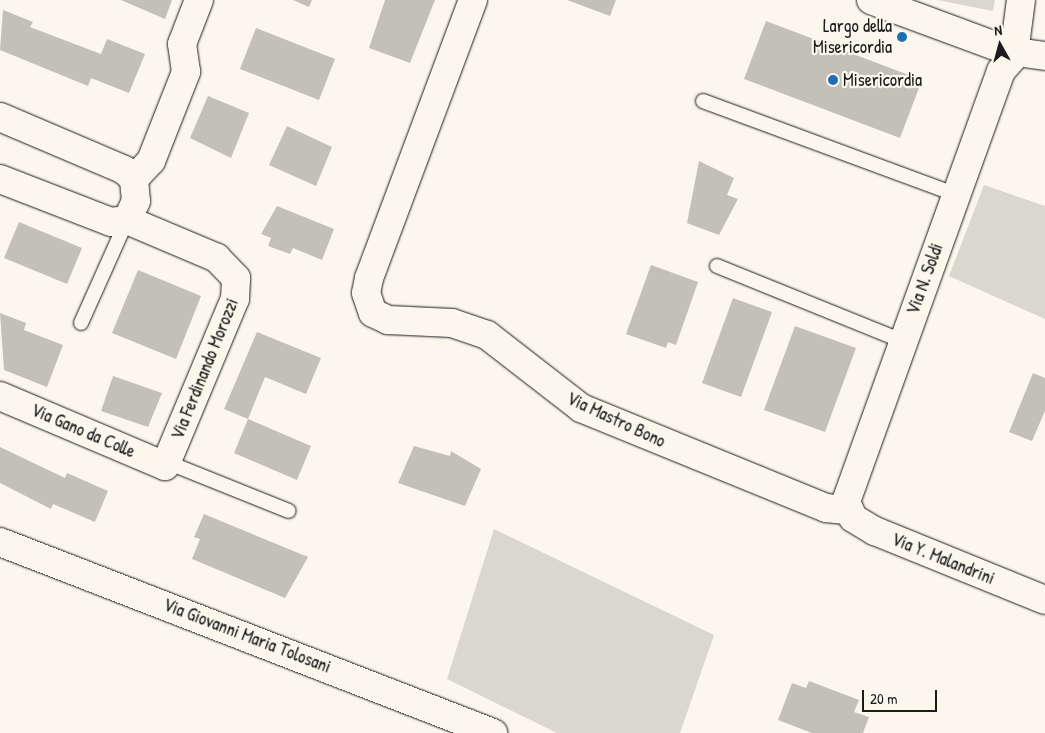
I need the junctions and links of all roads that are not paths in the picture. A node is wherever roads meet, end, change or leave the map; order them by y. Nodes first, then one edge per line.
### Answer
1 (199, 0) edge
2 (473, 0) edge
3 (872, 0) edge
4 (1021, 0) edge
5 (1014, 54) junction
6 (1045, 56) edge
7 (703, 101) dead end
8 (0, 116) edge
9 (0, 179) edge
10 (134, 179) junction
11 (955, 194) junction
12 (127, 220) junction
13 (718, 266) dead end
14 (81, 322) dead end
15 (903, 341) junction
16 (0, 396) edge
17 (166, 464) junction
18 (846, 510) junction
19 (289, 511) dead end
20 (0, 542) edge
21 (1045, 600) edge
22 (493, 733) edge

1 - 10 street
2 - 18 street, Via Mastro Bono
3 - 5 street
4 - 5 street
5 - 6 street
5 - 11 street, Via N. Soldi
7 - 11 lane
8 - 10 street
9 - 12 street
10 - 12 street
11 - 15 street, Via N. Soldi
12 - 14 lane
12 - 17 street, Via Ferdinando Morozzi
13 - 15 lane
15 - 18 street, Via N. Soldi
16 - 17 street, Via Gano da Colle
17 - 19 lane
18 - 21 street, Via Y. Malandrini
20 - 22 street, Via Giovanni Maria Tolosani

